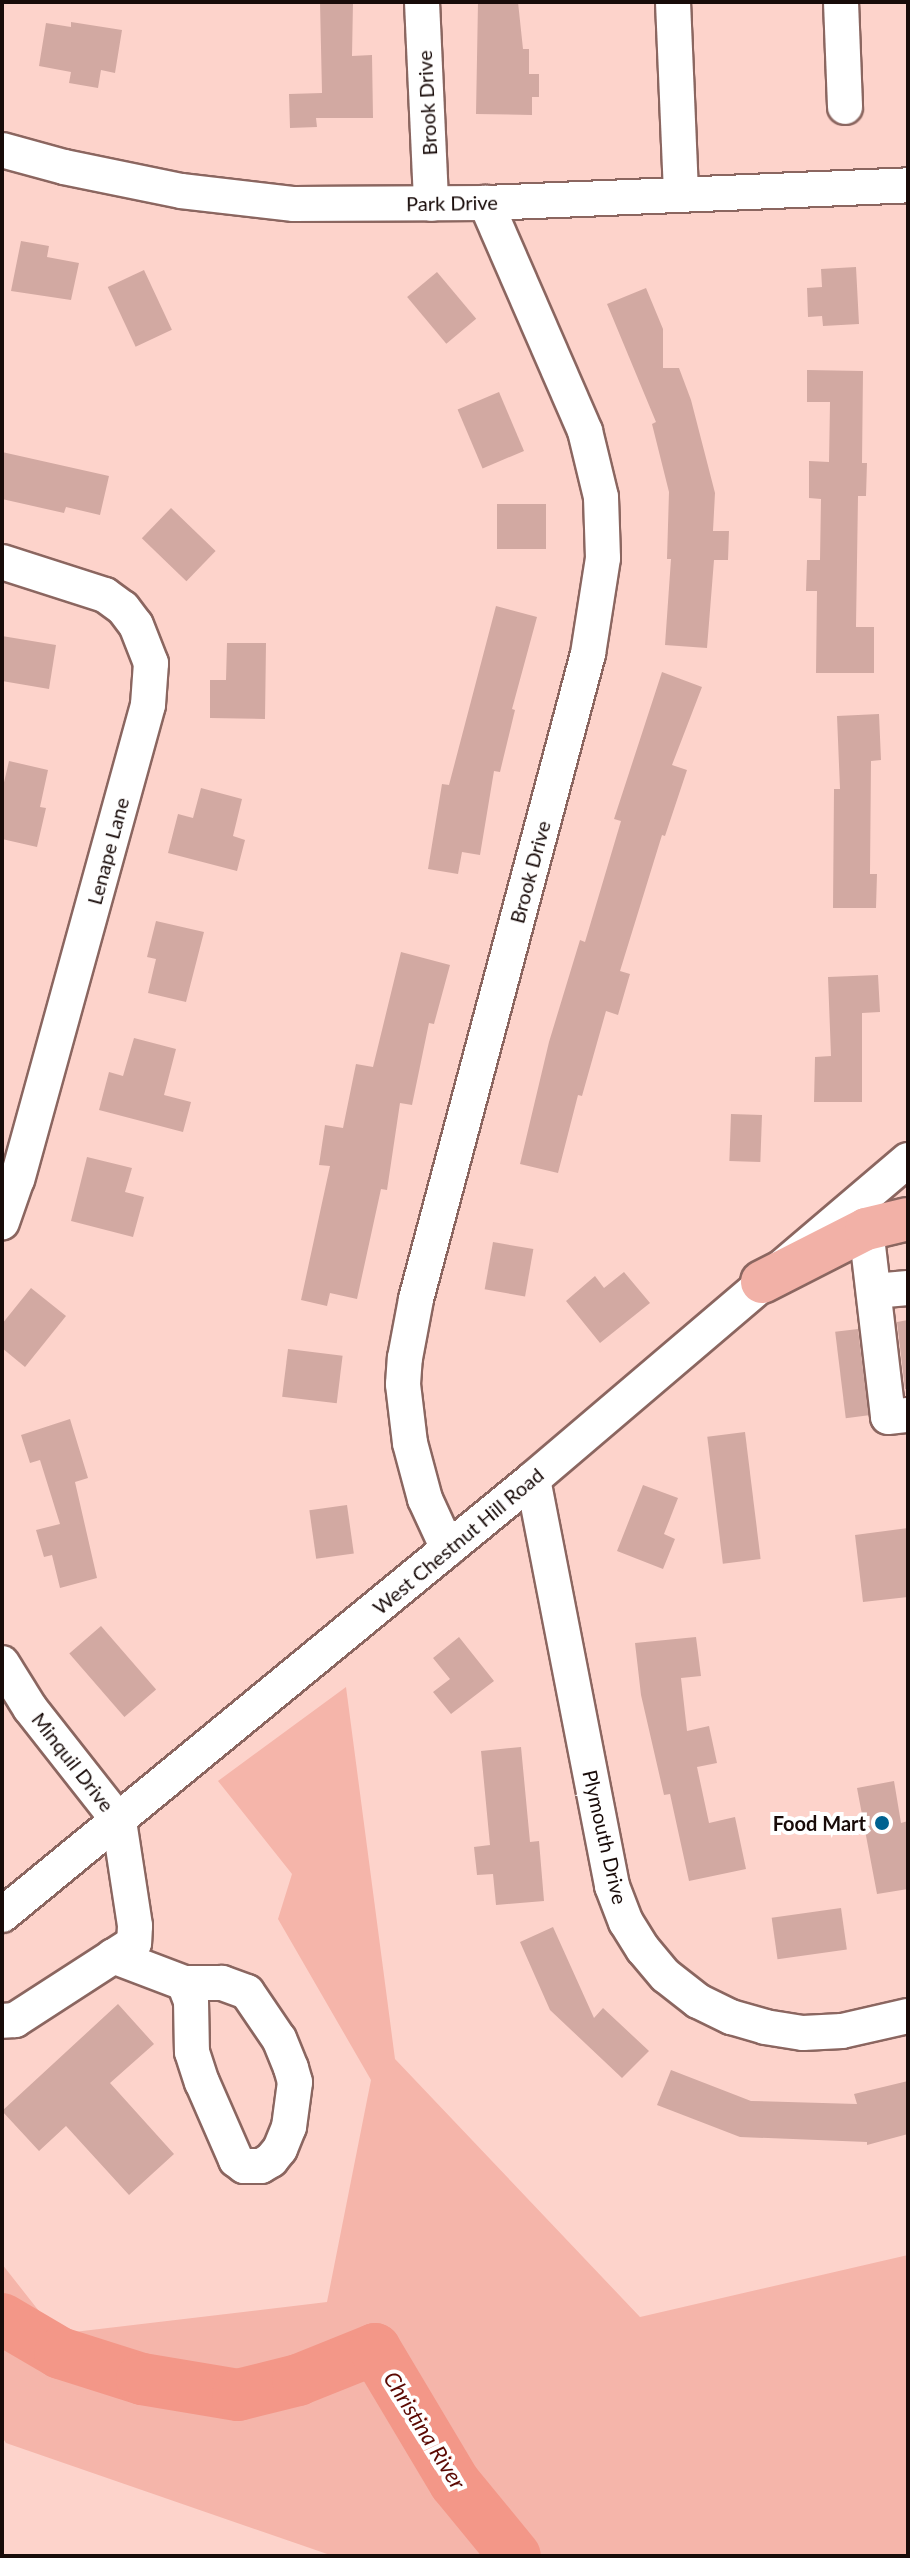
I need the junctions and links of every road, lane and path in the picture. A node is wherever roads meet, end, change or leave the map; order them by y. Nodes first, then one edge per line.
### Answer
1 (422, 2) edge
2 (673, 2) edge
3 (841, 2) edge
4 (845, 107) dead end
5 (2, 150) edge
6 (908, 185) edge
7 (681, 194) junction
8 (486, 203) junction
9 (431, 204) junction
10 (2, 562) edge
11 (908, 1160) edge
12 (908, 1219) edge
13 (2, 1222) edge
14 (866, 1229) junction
15 (762, 1282) junction
16 (908, 1288) edge
17 (874, 1291) junction
18 (908, 1415) edge
19 (533, 1479) junction
20 (448, 1549) junction
21 (2, 1663) edge
22 (119, 1821) junction
23 (2, 1915) edge
24 (113, 1956) junction
25 (184, 1983) junction
26 (908, 2016) edge
27 (2, 2021) edge

1 - 9 street, Brook Drive
2 - 7 street
3 - 4 street
5 - 9 street, Park Drive
6 - 7 street, Park Drive
7 - 8 street, Park Drive
8 - 9 street, Park Drive
8 - 20 street, Brook Drive
10 - 13 street, Lenape Lane
11 - 15 street, West Chestnut Hill Road
12 - 14 main road
14 - 15 main road
14 - 17 street
15 - 19 street, West Chestnut Hill Road
16 - 17 street
17 - 18 street
19 - 20 street, West Chestnut Hill Road
19 - 26 street, Plymouth Drive
20 - 22 street, West Chestnut Hill Road
21 - 22 street, Minquil Drive
22 - 23 street, West Chestnut Hill Road
22 - 24 street
24 - 25 street
24 - 27 street
25 - 25 street

